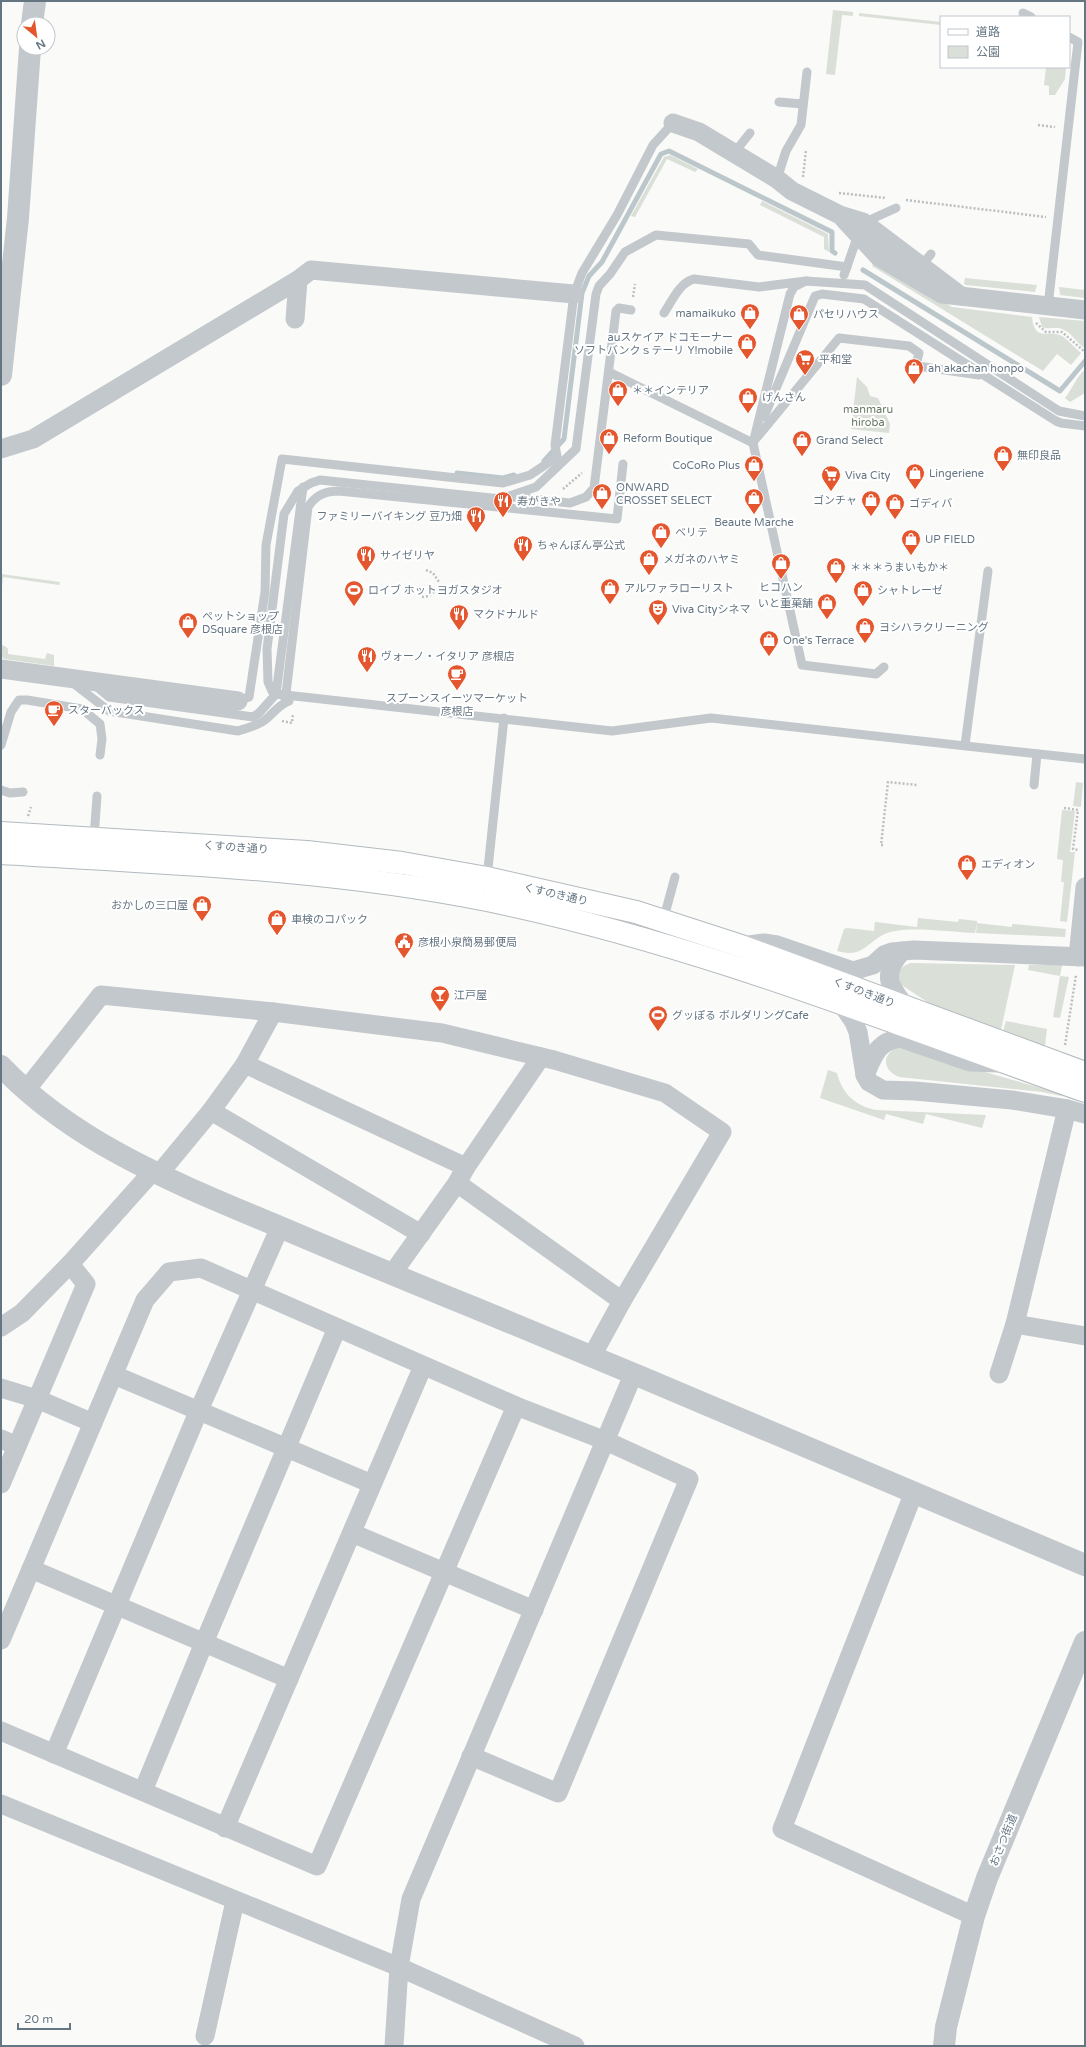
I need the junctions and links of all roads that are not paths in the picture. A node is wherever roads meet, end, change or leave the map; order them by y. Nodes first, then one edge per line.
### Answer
1 (35, 1) edge
2 (33, 16) edge
3 (1070, 38) edge
4 (29, 56) edge
5 (807, 72) dead end
6 (779, 102) dead end
7 (803, 104) junction
8 (673, 123) joint
9 (750, 133) dead end
10 (734, 153) junction
11 (777, 179) junction
12 (896, 208) dead end
13 (860, 228) junction
14 (298, 280) junction
15 (806, 281) junction
16 (574, 294) junction
17 (962, 296) junction
18 (631, 310) dead end
19 (1085, 310) edge
20 (1042, 311) junction
21 (664, 313) dead end
22 (295, 319) dead end
23 (609, 372) junction
24 (1, 375) edge
25 (984, 376) junction
26 (1085, 416) edge
27 (1085, 426) edge
28 (753, 443) junction
29 (1, 449) edge
30 (557, 456) junction
31 (623, 464) dead end
32 (988, 571) dead end
33 (884, 667) dead end
34 (1, 669) edge
35 (68, 678) junction
36 (90, 681) junction
37 (276, 694) junction
38 (286, 698) junction
39 (238, 701) joint
40 (504, 718) junction
41 (1, 745) edge
42 (965, 746) junction
43 (1036, 754) junction
44 (100, 755) dead end
45 (1085, 759) edge
46 (1034, 785) dead end
47 (1, 790) edge
48 (23, 792) dead end
49 (97, 796) dead end
50 (1, 833) edge
51 (94, 838) junction
52 (1, 853) edge
53 (675, 877) dead end
54 (487, 878) junction
55 (1085, 887) edge
56 (663, 921) junction
57 (741, 946) junction
58 (902, 951) junction
59 (1080, 962) edge
60 (841, 1003) junction
61 (906, 1008) junction
62 (273, 1012) junction
63 (541, 1057) junction
64 (245, 1064) junction
65 (1012, 1064) junction
66 (1, 1066) edge
67 (1044, 1067) junction
68 (1085, 1073) edge
69 (865, 1075) junction
70 (26, 1090) junction
71 (1085, 1091) edge
72 (1067, 1109) junction
73 (211, 1111) junction
74 (1085, 1114) edge
75 (466, 1167) junction
76 (156, 1172) junction
77 (457, 1184) junction
78 (280, 1227) junction
79 (420, 1234) junction
80 (70, 1264) junction
81 (392, 1274) junction
82 (251, 1290) junction
83 (622, 1301) junction
84 (1015, 1324) junction
85 (1, 1327) edge
86 (337, 1328) junction
87 (1085, 1336) edge
88 (592, 1356) junction
89 (424, 1366) junction
90 (999, 1374) dead end
91 (633, 1375) junction
92 (114, 1376) junction
93 (1, 1388) edge
94 (37, 1399) junction
95 (516, 1406) junction
96 (199, 1410) junction
97 (93, 1423) junction
98 (606, 1441) junction
99 (9, 1442) edge
100 (286, 1448) junction
101 (1, 1484) edge
102 (372, 1484) junction
103 (914, 1492) junction
104 (352, 1534) junction
105 (1085, 1565) edge
106 (32, 1569) junction
107 (443, 1571) junction
108 (118, 1606) junction
109 (534, 1610) junction
110 (1, 1640) edge
111 (1085, 1642) edge
112 (204, 1643) junction
113 (289, 1679) junction
114 (1, 1730) edge
115 (54, 1754) junction
116 (471, 1756) junction
117 (143, 1791) junction
118 (1, 1804) edge
119 (225, 1828) junction
120 (235, 1901) junction
121 (974, 1916) junction
122 (399, 1967) junction
123 (205, 2036) dead end
124 (394, 2046) edge
125 (575, 2046) edge
126 (944, 2046) edge

1 - 2 street
3 - 20 lane
4 - 24 street
5 - 7 lane
6 - 7 lane
7 - 11 lane
8 - 10 street
8 - 16 lane
9 - 10 lane
10 - 11 street
11 - 13 street
12 - 13 lane
13 - 17 street
13 - 17 street
13 - 30 lane
14 - 16 street
14 - 22 street
14 - 29 street
15 - 21 lane
15 - 26 lane
15 - 28 lane
16 - 30 lane
17 - 20 street
18 - 23 lane
19 - 20 street
23 - 28 lane
23 - 37 lane
25 - 27 lane
25 - 28 lane
25 - 28 lane
28 - 33 lane
30 - 37 lane
30 - 39 lane
31 - 38 lane
32 - 42 lane
34 - 35 street
35 - 36 street
35 - 38 lane
36 - 37 lane
36 - 39 street
37 - 38 lane
38 - 40 lane
40 - 42 lane
40 - 54 lane
41 - 44 lane
42 - 43 lane
43 - 45 lane
43 - 46 lane
47 - 48 lane
49 - 51 lane
50 - 51 main road, くすのき通り
51 - 54 main road, くすのき通り
52 - 60 main road, くすのき通り
53 - 56 lane
54 - 56 main road, くすのき通り
55 - 59 street
56 - 57 main road, くすのき通り
57 - 58 street
57 - 61 main road, くすのき通り
58 - 59 street
58 - 61 street
60 - 65 main road, くすのき通り
60 - 69 street
61 - 67 main road, くすのき通り
62 - 63 street
62 - 64 street
62 - 70 street
63 - 75 street
63 - 83 street
64 - 73 street
64 - 75 street
65 - 67 main road, くすのき通り
65 - 69 street
66 - 70 street
67 - 68 main road, くすのき通り
67 - 71 main road, くすのき通り
69 - 72 street
70 - 76 street
72 - 74 street
72 - 84 street
73 - 76 street
73 - 79 street
75 - 77 street
76 - 78 street
76 - 80 street
77 - 79 street
77 - 83 street
78 - 81 street
78 - 82 street
79 - 81 street
80 - 85 street
80 - 94 street
81 - 88 street
82 - 86 street
82 - 92 street
82 - 96 street
83 - 88 street
84 - 87 street
84 - 90 street
86 - 89 street
86 - 100 street
88 - 91 street
89 - 95 street
89 - 102 street
91 - 98 street
91 - 103 street
92 - 96 street
92 - 97 street
93 - 94 street
94 - 97 street
94 - 99 street
95 - 98 street
95 - 107 street
96 - 100 street
96 - 108 street
97 - 106 street
98 - 109 street
98 - 116 street
99 - 101 street
100 - 102 street
100 - 112 street
102 - 104 street
103 - 105 street
103 - 121 street
104 - 107 street
104 - 113 street
106 - 108 street
106 - 110 street
107 - 109 street
107 - 119 street
108 - 112 street
108 - 115 street
109 - 116 street
111 - 121 street, おさつ街道
112 - 113 street
112 - 117 street
113 - 119 street
114 - 115 street
115 - 117 street
116 - 122 street
117 - 119 street
118 - 120 street
120 - 122 street
120 - 123 street
121 - 126 street, おさつ街道
122 - 124 street
122 - 125 street

